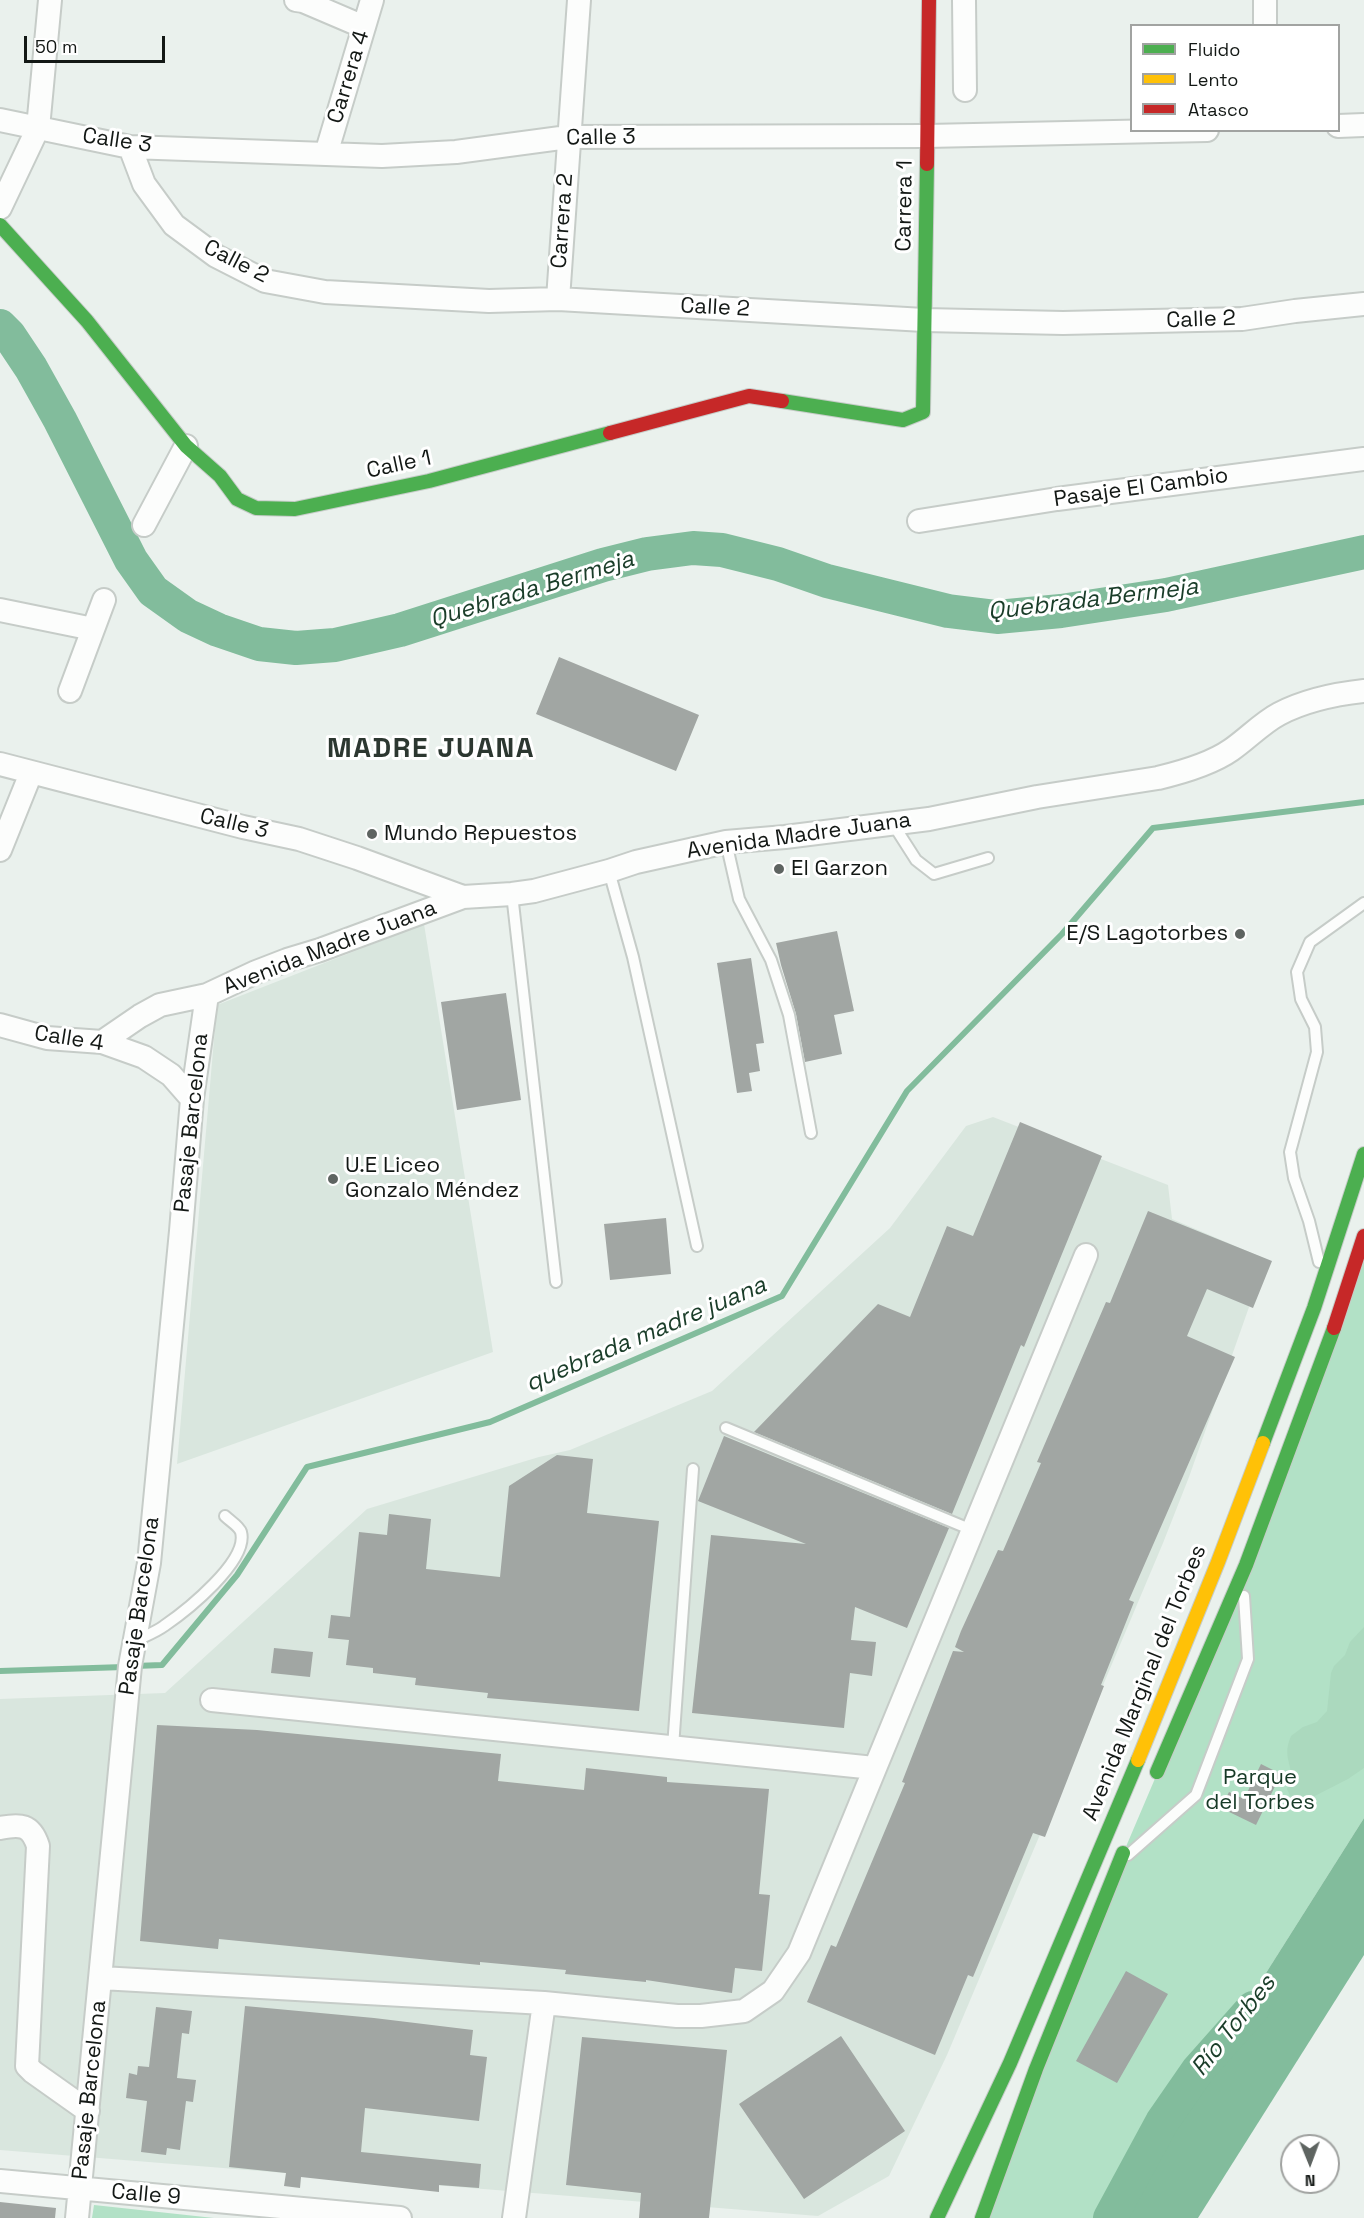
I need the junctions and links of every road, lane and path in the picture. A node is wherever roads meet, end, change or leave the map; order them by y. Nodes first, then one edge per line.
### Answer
1 (50, 0) edge
2 (296, 0) edge
3 (372, 0) edge
4 (579, 0) edge
5 (929, 0) edge
6 (964, 0) edge
7 (1265, 0) edge
8 (1265, 24) edge
9 (364, 27) junction
10 (965, 90) dead end
11 (0, 120) edge
12 (1364, 125) edge
13 (1340, 126) edge
14 (38, 128) junction
15 (1130, 132) edge
16 (927, 136) junction
17 (568, 137) junction
18 (130, 147) junction
19 (326, 154) junction
20 (0, 208) edge
21 (0, 225) edge
22 (558, 299) junction
23 (1364, 304) edge
24 (924, 320) junction
25 (923, 412) joint
26 (186, 446) junction
27 (1364, 459) edge
28 (919, 521) dead end
29 (144, 525) dead end
30 (104, 600) dead end
31 (0, 610) edge
32 (93, 629) junction
33 (70, 691) dead end
34 (1364, 691) edge
35 (0, 764) edge
36 (31, 773) junction
37 (893, 824) junction
38 (726, 842) junction
39 (0, 850) edge
40 (988, 858) dead end
41 (609, 872) junction
42 (512, 894) junction
43 (463, 897) junction
44 (1364, 903) edge
45 (207, 995) junction
46 (0, 1025) edge
47 (102, 1042) junction
48 (192, 1099) junction
49 (811, 1133) dead end
50 (1364, 1154) edge
51 (1364, 1236) edge
52 (698, 1246) dead end
53 (1086, 1255) dead end
54 (1323, 1281) junction
55 (556, 1282) dead end
56 (726, 1428) dead end
57 (693, 1469) dead end
58 (225, 1516) dead end
59 (972, 1530) junction
60 (1246, 1564) junction
61 (135, 1641) junction
62 (212, 1700) dead end
63 (673, 1747) junction
64 (874, 1768) junction
65 (1150, 1788) dead end
66 (0, 1828) edge
67 (1132, 1830) dead end
68 (1119, 1863) junction
69 (101, 1978) junction
70 (544, 2003) junction
71 (88, 2111) junction
72 (0, 2181) edge
73 (80, 2190) junction
74 (350, 2215) edge
75 (77, 2218) edge
76 (400, 2218) edge
77 (514, 2218) edge
78 (937, 2218) edge
79 (982, 2218) edge

1 - 14 street
2 - 9 street
3 - 9 street, Carrera 4
4 - 17 street, Carrera 2
5 - 16 main road, Carrera 1
6 - 10 street
7 - 8 street
9 - 19 street, Carrera 4
11 - 14 street, Calle 3
12 - 13 street
14 - 18 street, Calle 3
14 - 20 street
15 - 16 street, Calle 3
16 - 17 street, Calle 3
16 - 24 main road, Carrera 1
17 - 19 street, Calle 3
17 - 22 street, Carrera 2
18 - 19 street, Calle 3
18 - 22 street, Calle 2
21 - 26 main road, Calle 1
22 - 24 street, Calle 2
23 - 24 street, Calle 2
24 - 25 main road, Carrera 1
25 - 26 main road, Calle 1
26 - 29 street
27 - 28 street, Pasaje El Cambio
30 - 32 street
31 - 32 street
32 - 33 street
34 - 37 street, Avenida Madre Juana
35 - 36 street, Calle 3
36 - 39 street
36 - 43 street, Calle 3
37 - 38 street, Avenida Madre Juana
37 - 40 lane
38 - 41 street, Avenida Madre Juana
38 - 49 lane
41 - 42 street, Avenida Madre Juana
41 - 52 lane
42 - 43 street, Avenida Madre Juana
42 - 55 lane
43 - 45 street, Avenida Madre Juana
44 - 54 lane
45 - 47 street, Avenida Madre Juana
45 - 48 street, Pasaje Barcelona
46 - 47 street, Calle 4
47 - 48 street, Calle 4
48 - 61 street, Pasaje Barcelona
50 - 54 main road, Avenida Marginal del Torbes
51 - 60 main road, Avenida Marginal del Torbes
53 - 59 street
54 - 78 main road, Avenida Marginal del Torbes
56 - 59 lane
57 - 63 lane
58 - 61 lane
59 - 64 street
60 - 65 main road, Avenida Marginal del Torbes
60 - 68 lane
61 - 69 street, Pasaje Barcelona
62 - 63 street
63 - 64 street
64 - 70 street
66 - 71 street
67 - 68 main road, Avenida Marginal del Torbes
68 - 79 main road, Avenida Marginal del Torbes
69 - 70 street
69 - 71 street, Pasaje Barcelona
70 - 77 street
71 - 73 street, Pasaje Barcelona
72 - 73 street, Calle 9
73 - 74 street, Calle 9
73 - 75 street, Pasaje Barcelona
74 - 76 street, Calle 9

